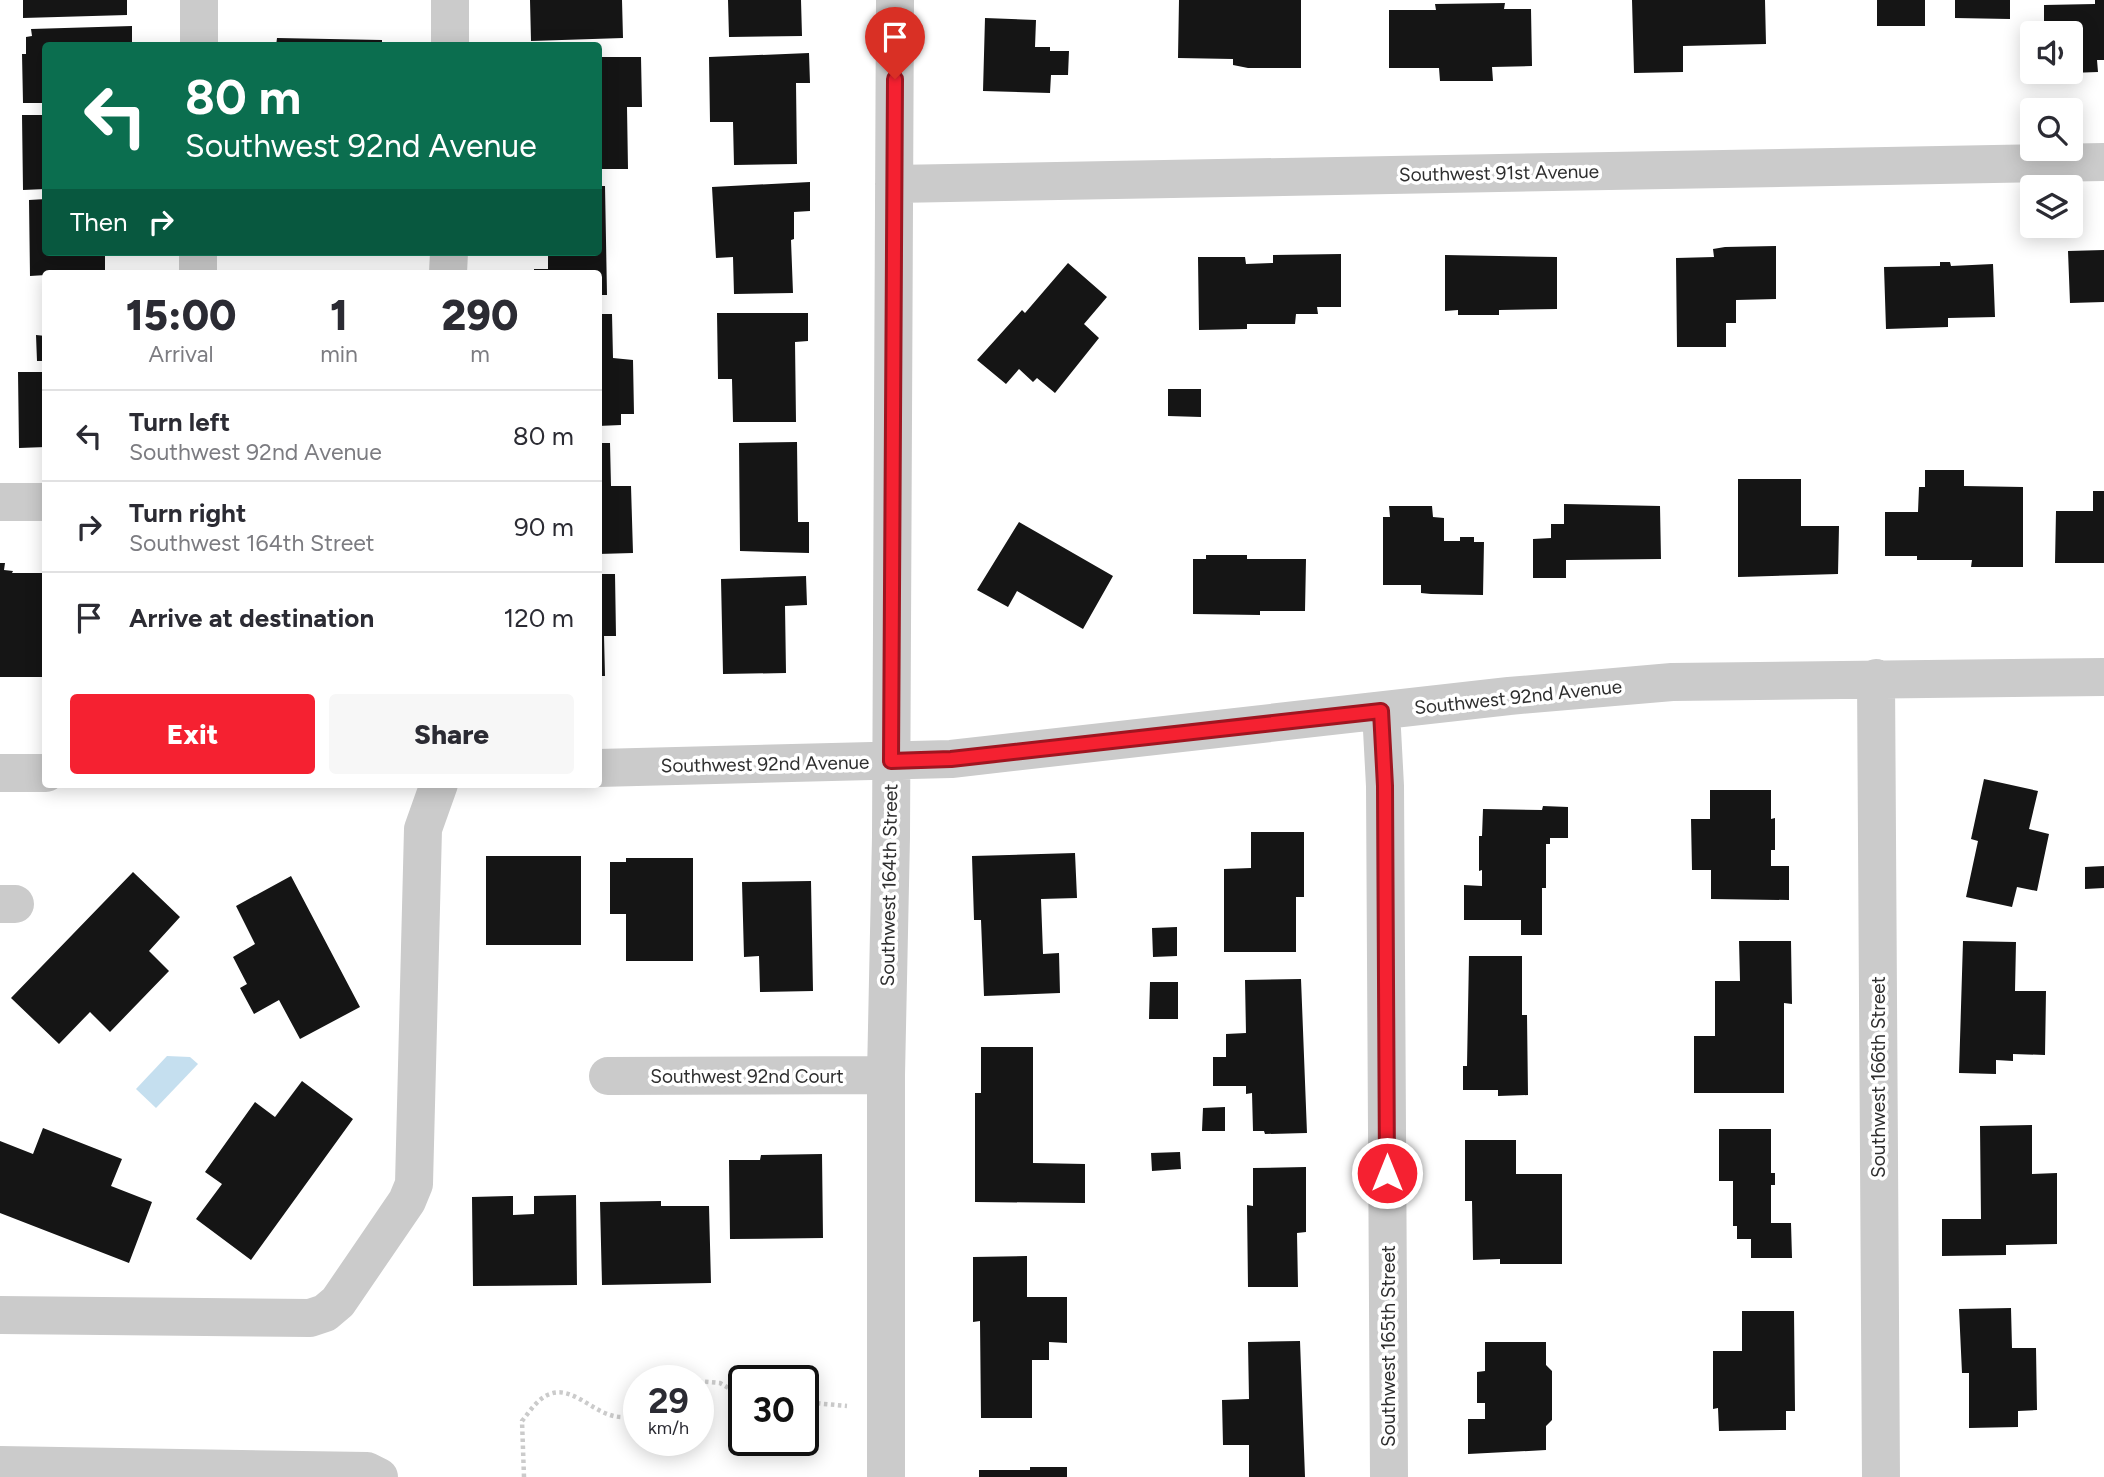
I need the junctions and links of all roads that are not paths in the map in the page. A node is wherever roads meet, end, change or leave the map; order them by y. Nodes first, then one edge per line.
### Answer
1 (199, 0) edge
2 (450, 0) edge
3 (895, 0) edge
4 (199, 42) edge
5 (450, 42) edge
6 (2104, 162) edge
7 (894, 184) junction
8 (0, 502) edge
9 (42, 502) edge
10 (2104, 677) edge
11 (1876, 678) junction
12 (1381, 711) junction
13 (891, 761) junction
14 (602, 768) edge
15 (0, 773) edge
16 (42, 773) edge
17 (438, 788) edge
18 (886, 1075) junction
19 (608, 1076) dead end
20 (0, 1315) edge
21 (0, 1465) edge
22 (379, 1477) edge
23 (886, 1477) edge
24 (1389, 1477) edge
25 (1881, 1477) edge

1 - 4 street
2 - 5 street
3 - 7 street, Southwest 164th Street
6 - 7 street, Southwest 91st Avenue
7 - 13 street, Southwest 164th Street
8 - 9 street
10 - 11 street, Southwest 92nd Avenue
11 - 12 street, Southwest 92nd Avenue
11 - 25 street, Southwest 166th Street
12 - 13 street, Southwest 92nd Avenue
12 - 24 street, Southwest 165th Street
13 - 14 street, Southwest 92nd Avenue
13 - 18 street, Southwest 164th Street
15 - 16 street
17 - 20 street
18 - 19 street, Southwest 92nd Court
18 - 23 street, Southwest 164th Street
21 - 22 street

